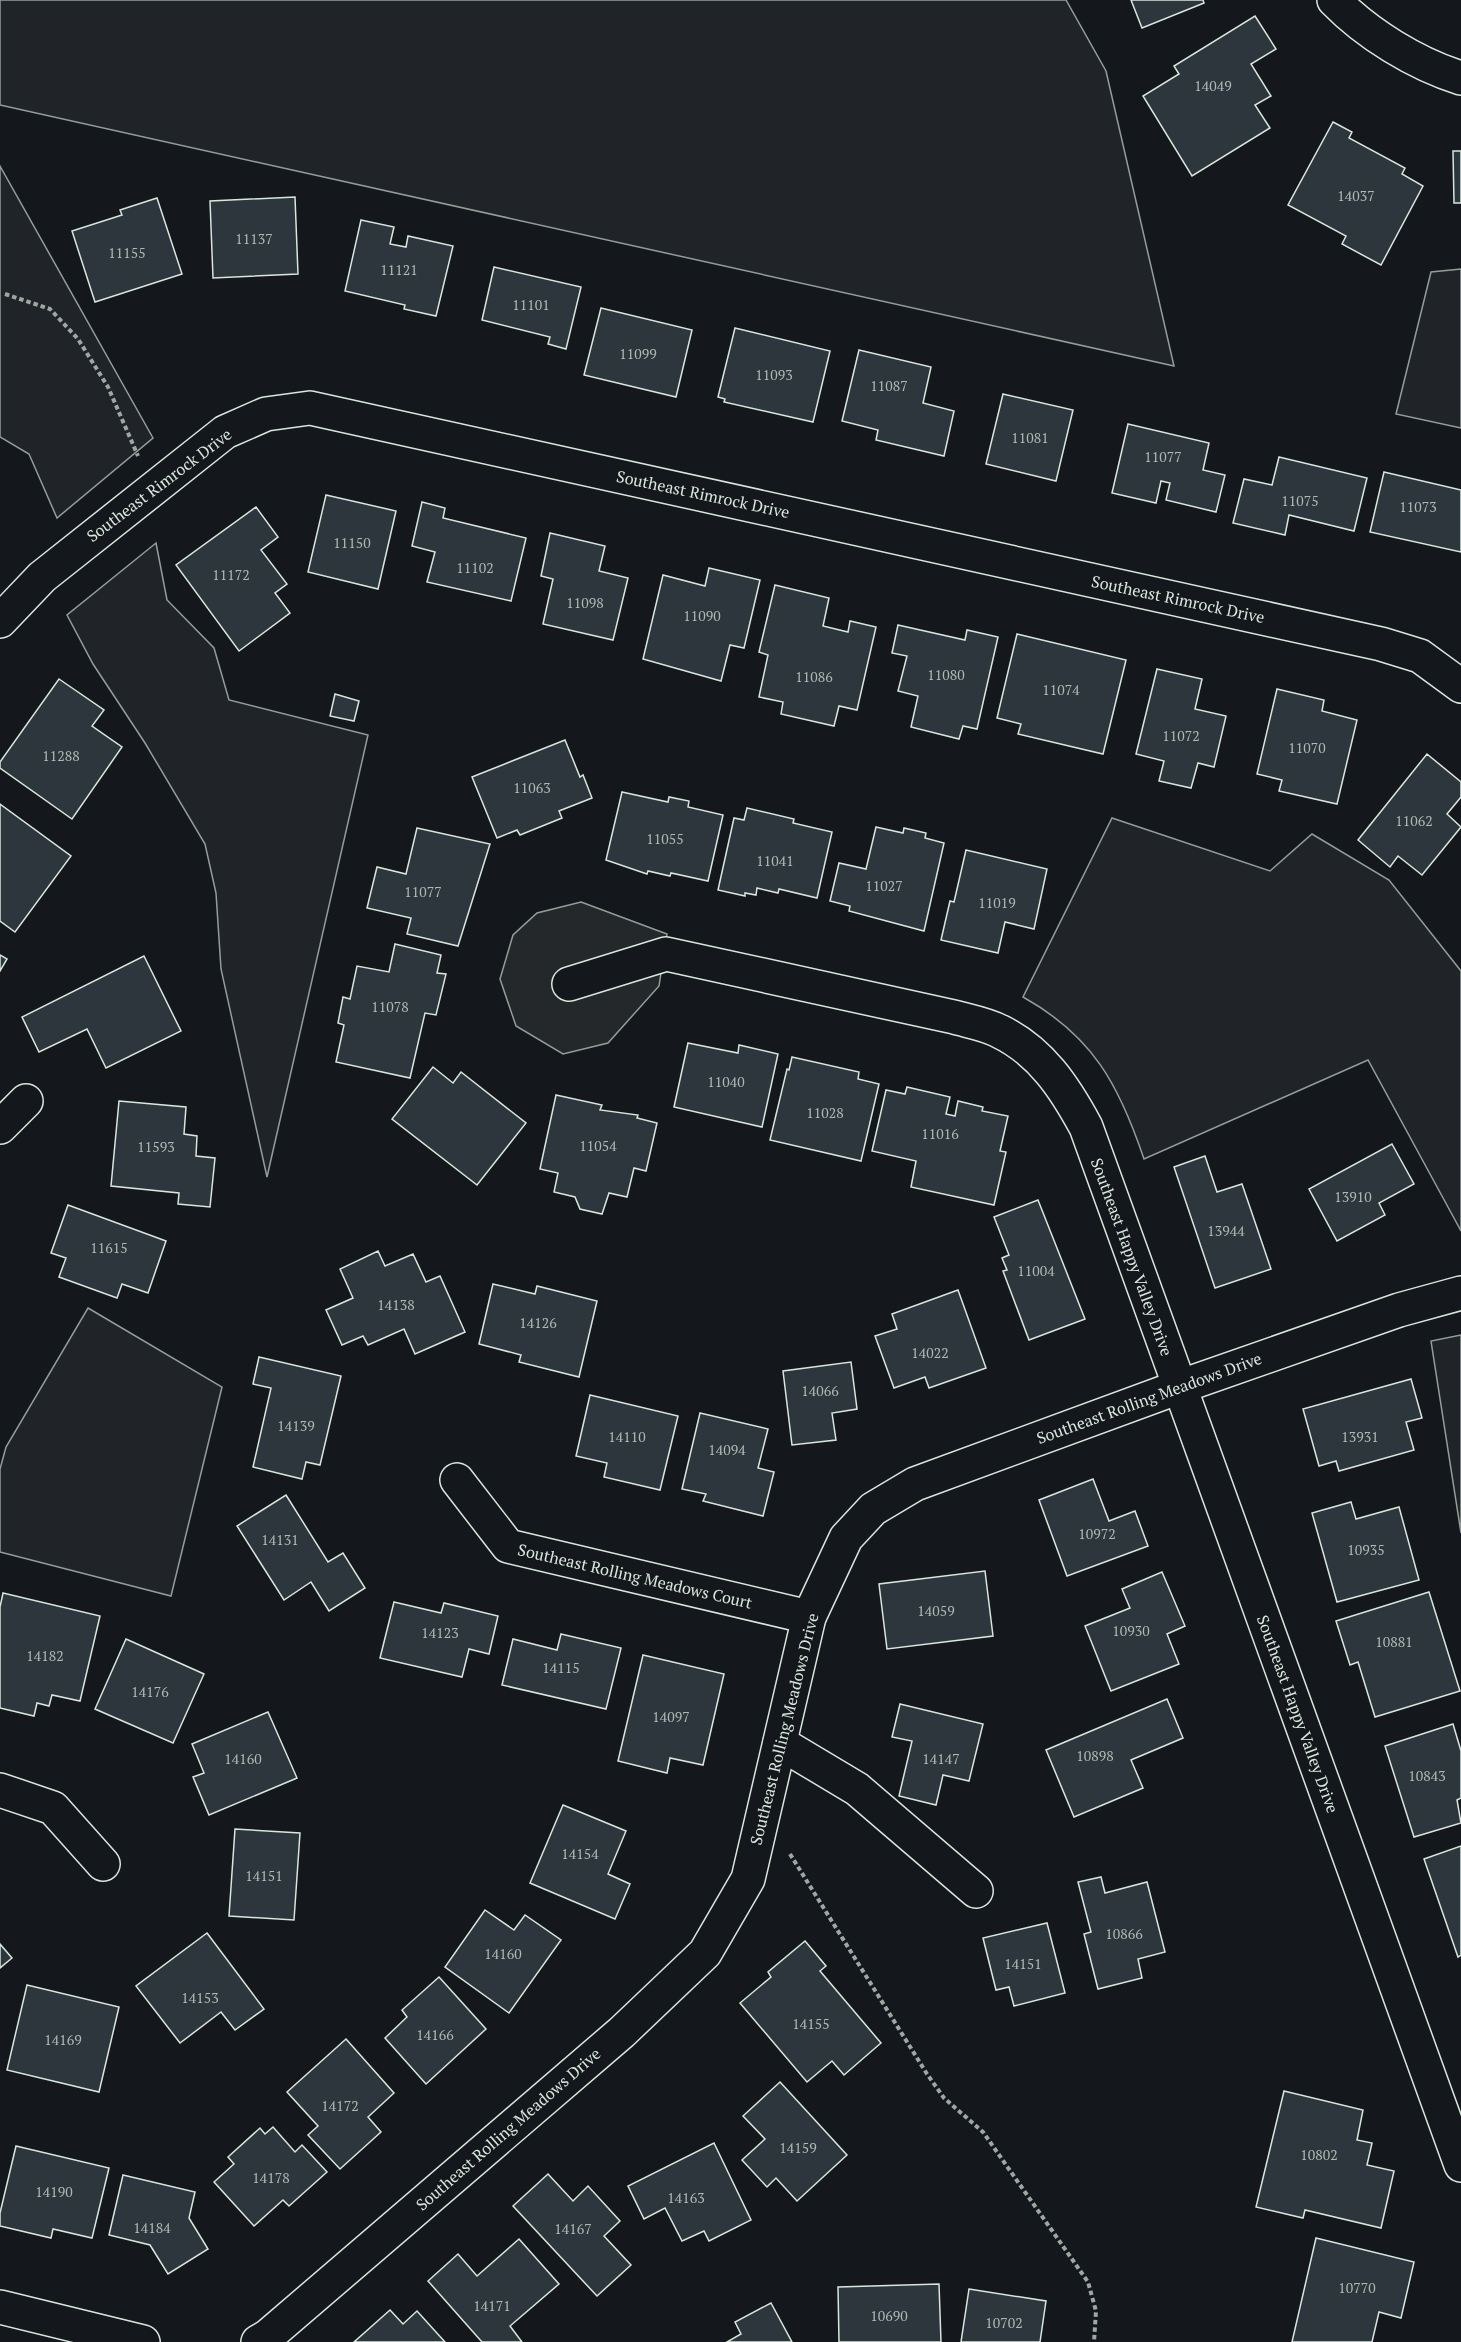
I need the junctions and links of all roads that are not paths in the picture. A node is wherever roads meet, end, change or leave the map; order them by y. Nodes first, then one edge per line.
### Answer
1 (1334, 0) edge
2 (1461, 78) edge
3 (0, 621) edge
4 (1461, 686) edge
5 (569, 984) dead end
6 (26, 1101) dead end
7 (0, 1127) edge
8 (1461, 1293) edge
9 (1179, 1387) junction
10 (457, 1479) dead end
11 (809, 1617) junction
12 (780, 1743) junction
13 (0, 1790) edge
14 (103, 1864) dead end
15 (976, 1891) dead end
16 (1461, 2165) edge
17 (0, 2307) edge
18 (143, 2342) edge
19 (258, 2342) edge

1 - 2 street
3 - 4 street, Southeast Rimrock Drive
5 - 9 street, Southeast Happy Valley Drive
6 - 7 street
8 - 9 street, Southeast Rolling Meadows Drive
9 - 11 street, Southeast Rolling Meadows Drive
9 - 16 street, Southeast Happy Valley Drive
10 - 11 street, Southeast Rolling Meadows Court
11 - 12 street, Southeast Rolling Meadows Drive
12 - 15 street
12 - 19 street, Southeast Rolling Meadows Drive
13 - 14 street
17 - 18 street

